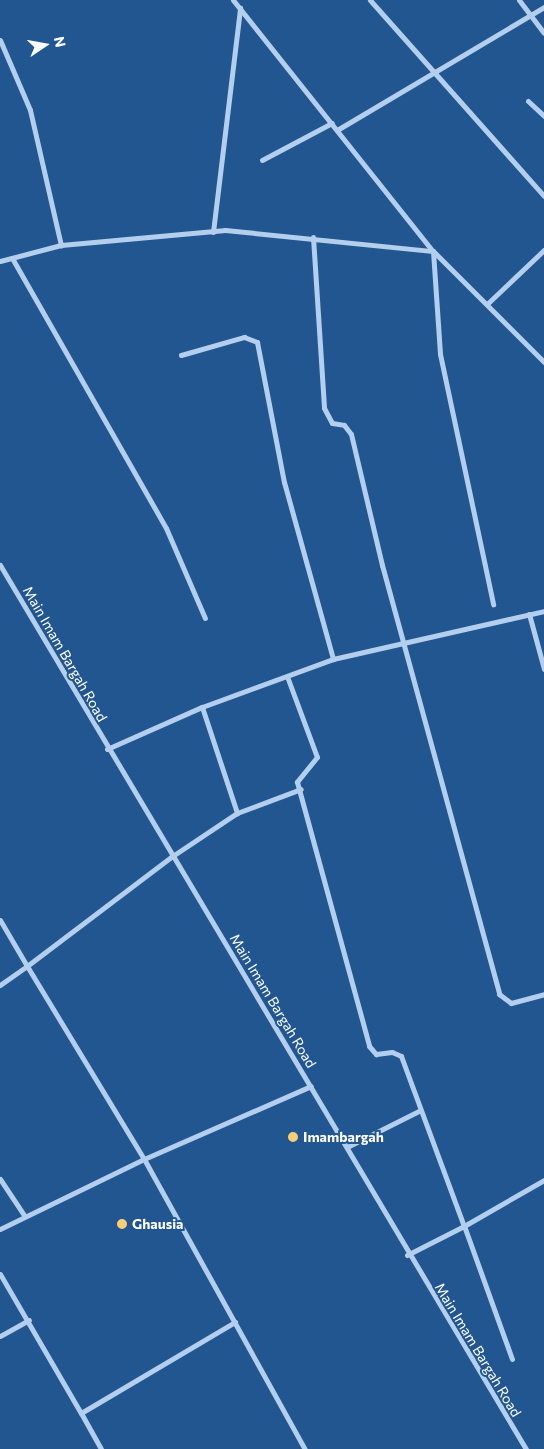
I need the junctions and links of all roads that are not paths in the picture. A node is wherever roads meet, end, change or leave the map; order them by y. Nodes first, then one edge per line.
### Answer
1 (233, 0) edge
2 (370, 0) edge
3 (520, 0) edge
4 (544, 7) edge
5 (240, 8) junction
6 (532, 16) junction
7 (544, 33) edge
8 (0, 40) edge
9 (433, 71) junction
10 (528, 101) dead end
11 (544, 116) edge
12 (332, 123) junction
13 (337, 130) junction
14 (262, 160) dead end
15 (544, 196) edge
16 (213, 232) junction
17 (314, 237) junction
18 (61, 246) junction
19 (544, 250) edge
20 (433, 251) junction
21 (12, 258) junction
22 (0, 261) edge
23 (487, 304) junction
24 (181, 355) dead end
25 (544, 362) edge
26 (0, 565) edge
27 (493, 604) dead end
28 (544, 611) edge
29 (529, 614) junction
30 (205, 618) dead end
31 (402, 640) junction
32 (333, 658) junction
33 (544, 669) edge
34 (288, 679) junction
35 (202, 707) junction
36 (107, 749) junction
37 (301, 789) junction
38 (237, 813) junction
39 (171, 856) junction
40 (0, 920) edge
41 (27, 966) junction
42 (0, 985) edge
43 (544, 994) edge
44 (311, 1086) junction
45 (419, 1111) junction
46 (349, 1146) junction
47 (144, 1159) junction
48 (0, 1178) edge
49 (544, 1180) edge
50 (24, 1215) junction
51 (464, 1226) junction
52 (0, 1229) edge
53 (407, 1255) junction
54 (0, 1274) edge
55 (29, 1320) junction
56 (234, 1322) junction
57 (0, 1336) edge
58 (512, 1359) dead end
59 (81, 1413) junction
60 (101, 1449) edge
61 (305, 1449) edge
62 (526, 1449) edge

1 - 5 street
2 - 9 street
3 - 6 street
4 - 6 street
5 - 12 street
5 - 16 street
6 - 7 street
6 - 9 street
8 - 18 street
9 - 13 street
9 - 15 street
10 - 11 street
12 - 13 street
12 - 14 street
13 - 20 street
16 - 17 street
16 - 18 street
17 - 20 street
17 - 31 street
18 - 21 street
19 - 23 street
20 - 23 street
20 - 27 street
21 - 22 street
21 - 30 street
23 - 25 street
24 - 32 street
26 - 36 street, Main Imam Bargah Road
28 - 29 street
29 - 31 street
29 - 33 street
31 - 32 street
31 - 43 street
32 - 34 street
34 - 35 street
34 - 37 street
35 - 36 street
35 - 38 street
36 - 39 street, Main Imam Bargah Road
37 - 38 street
37 - 45 street
38 - 39 street
39 - 41 street
39 - 44 street, Main Imam Bargah Road
40 - 41 street
41 - 42 street
41 - 47 street
44 - 46 street, Main Imam Bargah Road
44 - 47 street
45 - 46 street
45 - 51 street
46 - 53 street, Main Imam Bargah Road
47 - 50 street
47 - 56 street
48 - 50 street
49 - 51 street
50 - 52 street
51 - 53 street
51 - 58 street
53 - 62 street, Main Imam Bargah Road
54 - 55 street
55 - 57 street
55 - 59 street
56 - 59 street
56 - 61 street
59 - 60 street

